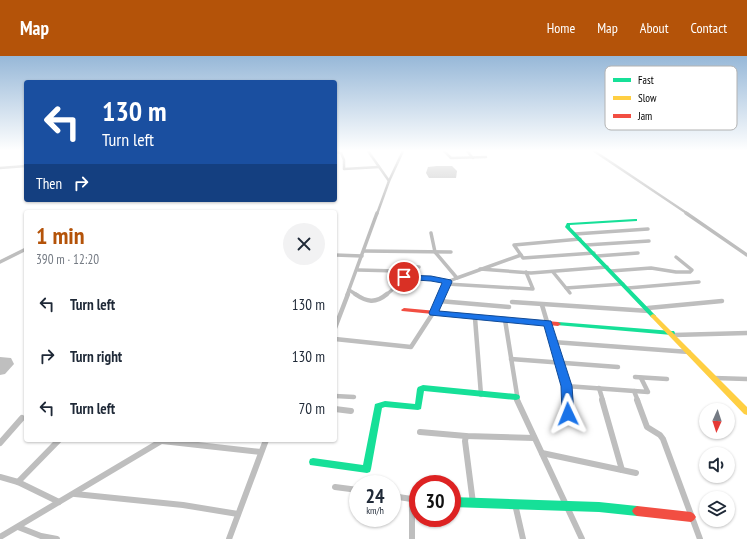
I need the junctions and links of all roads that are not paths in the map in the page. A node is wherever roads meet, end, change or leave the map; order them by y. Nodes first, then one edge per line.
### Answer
1 (384, 174) edge
2 (392, 174) edge
3 (629, 174) edge
4 (389, 181) junction
5 (635, 220) dead end
6 (648, 229) dead end
7 (431, 233) dead end
8 (574, 234) junction
9 (580, 240) junction
10 (649, 240) dead end
11 (586, 245) junction
12 (24, 250) edge
13 (364, 251) junction
14 (435, 252) junction
15 (451, 252) dead end
16 (638, 253) dead end
17 (337, 255) edge
18 (521, 255) junction
19 (595, 255) junction
20 (747, 255) edge
21 (362, 256) junction
22 (676, 257) dead end
23 (0, 262) edge
24 (419, 267) dead end
25 (480, 269) junction
26 (609, 269) junction
27 (358, 270) junction
28 (398, 271) junction
29 (526, 272) junction
30 (552, 272) junction
31 (396, 277) junction
32 (457, 278) junction
33 (699, 282) dead end
34 (447, 283) junction
35 (626, 286) junction
36 (566, 288) junction
37 (349, 290) junction
38 (570, 293) dead end
39 (439, 301) junction
40 (722, 301) dead end
41 (512, 302) dead end
42 (542, 305) junction
43 (509, 308) dead end
44 (404, 310) dead end
45 (649, 310) junction
46 (433, 313) junction
47 (475, 318) junction
48 (505, 320) junction
49 (337, 323) edge
50 (548, 324) junction
51 (747, 332) edge
52 (673, 334) junction
53 (337, 339) edge
54 (553, 342) junction
55 (689, 352) junction
56 (511, 360) junction
57 (560, 363) junction
58 (618, 367) dead end
59 (714, 378) junction
60 (667, 379) dead end
61 (747, 379) edge
62 (566, 386) junction
63 (598, 388) junction
64 (634, 391) junction
65 (482, 395) junction
66 (337, 396) edge
67 (354, 397) dead end
68 (516, 397) junction
69 (337, 409) edge
70 (351, 411) dead end
71 (747, 412) edge
72 (568, 414) dead end
73 (22, 418) dead end
74 (420, 432) dead end
75 (466, 436) junction
76 (534, 438) junction
77 (57, 442) edge
78 (160, 442) edge
79 (171, 442) edge
80 (265, 442) edge
81 (0, 443) edge
82 (261, 452) junction
83 (542, 453) junction
84 (314, 462) dead end
85 (622, 470) junction
86 (636, 473) dead end
87 (0, 476) edge
88 (18, 482) junction
89 (335, 487) dead end
90 (349, 489) edge
91 (74, 494) junction
92 (60, 502) junction
93 (461, 502) edge
94 (473, 503) junction
95 (514, 504) junction
96 (566, 506) junction
97 (238, 514) junction
98 (691, 517) junction
99 (18, 527) junction
100 (413, 527) edge
101 (0, 537) edge
102 (40, 537) edge
103 (57, 539) edge
104 (229, 539) edge
105 (412, 539) edge
106 (523, 539) edge
107 (582, 539) edge
108 (700, 539) edge

1 - 4 street
2 - 4 street
3 - 20 street
4 - 13 street
5 - 8 street
6 - 8 street
7 - 14 street
8 - 9 street
9 - 11 street
9 - 18 street
10 - 11 street
11 - 19 street
12 - 23 street
13 - 14 street
13 - 21 street
14 - 15 street
14 - 32 street
16 - 19 street
17 - 21 street
18 - 19 street
18 - 25 street
19 - 26 street
21 - 27 street
22 - 26 street
24 - 28 street
25 - 29 street
25 - 32 street
26 - 30 street
26 - 35 street
27 - 28 street
27 - 37 street
28 - 31 street
29 - 30 street
29 - 34 street
30 - 36 street
31 - 34 street
31 - 37 street
32 - 34 street
33 - 35 street
34 - 39 street
35 - 36 street
35 - 45 street
36 - 38 street
37 - 49 street
39 - 43 street
39 - 46 street
40 - 45 street
41 - 42 street
42 - 45 street
42 - 50 street
44 - 46 street
45 - 52 street
46 - 47 street
46 - 53 street
47 - 48 street
47 - 65 street
48 - 50 street
48 - 56 street
50 - 52 street
50 - 54 street
51 - 52 street
52 - 55 street
54 - 55 street
54 - 57 street
55 - 59 street
56 - 57 street
56 - 68 street
57 - 58 street
57 - 62 street
59 - 61 street
59 - 71 street
60 - 64 street
62 - 63 street
62 - 72 street
63 - 64 street
63 - 85 street
64 - 98 street
65 - 68 street
65 - 84 street
66 - 67 street
68 - 76 street
69 - 70 street
73 - 81 street
74 - 75 street
75 - 76 street
75 - 94 street
76 - 83 street
77 - 88 street
78 - 91 street
79 - 82 street
80 - 82 street
82 - 97 street
83 - 85 street
83 - 96 street
85 - 86 street
87 - 88 street
88 - 92 street
89 - 90 street
91 - 92 street
91 - 97 street
92 - 99 street
93 - 94 street
94 - 95 street
95 - 96 street
95 - 106 street
96 - 98 street
96 - 107 street
97 - 104 street
98 - 108 street
99 - 101 street
99 - 102 street
100 - 105 street
102 - 103 street

